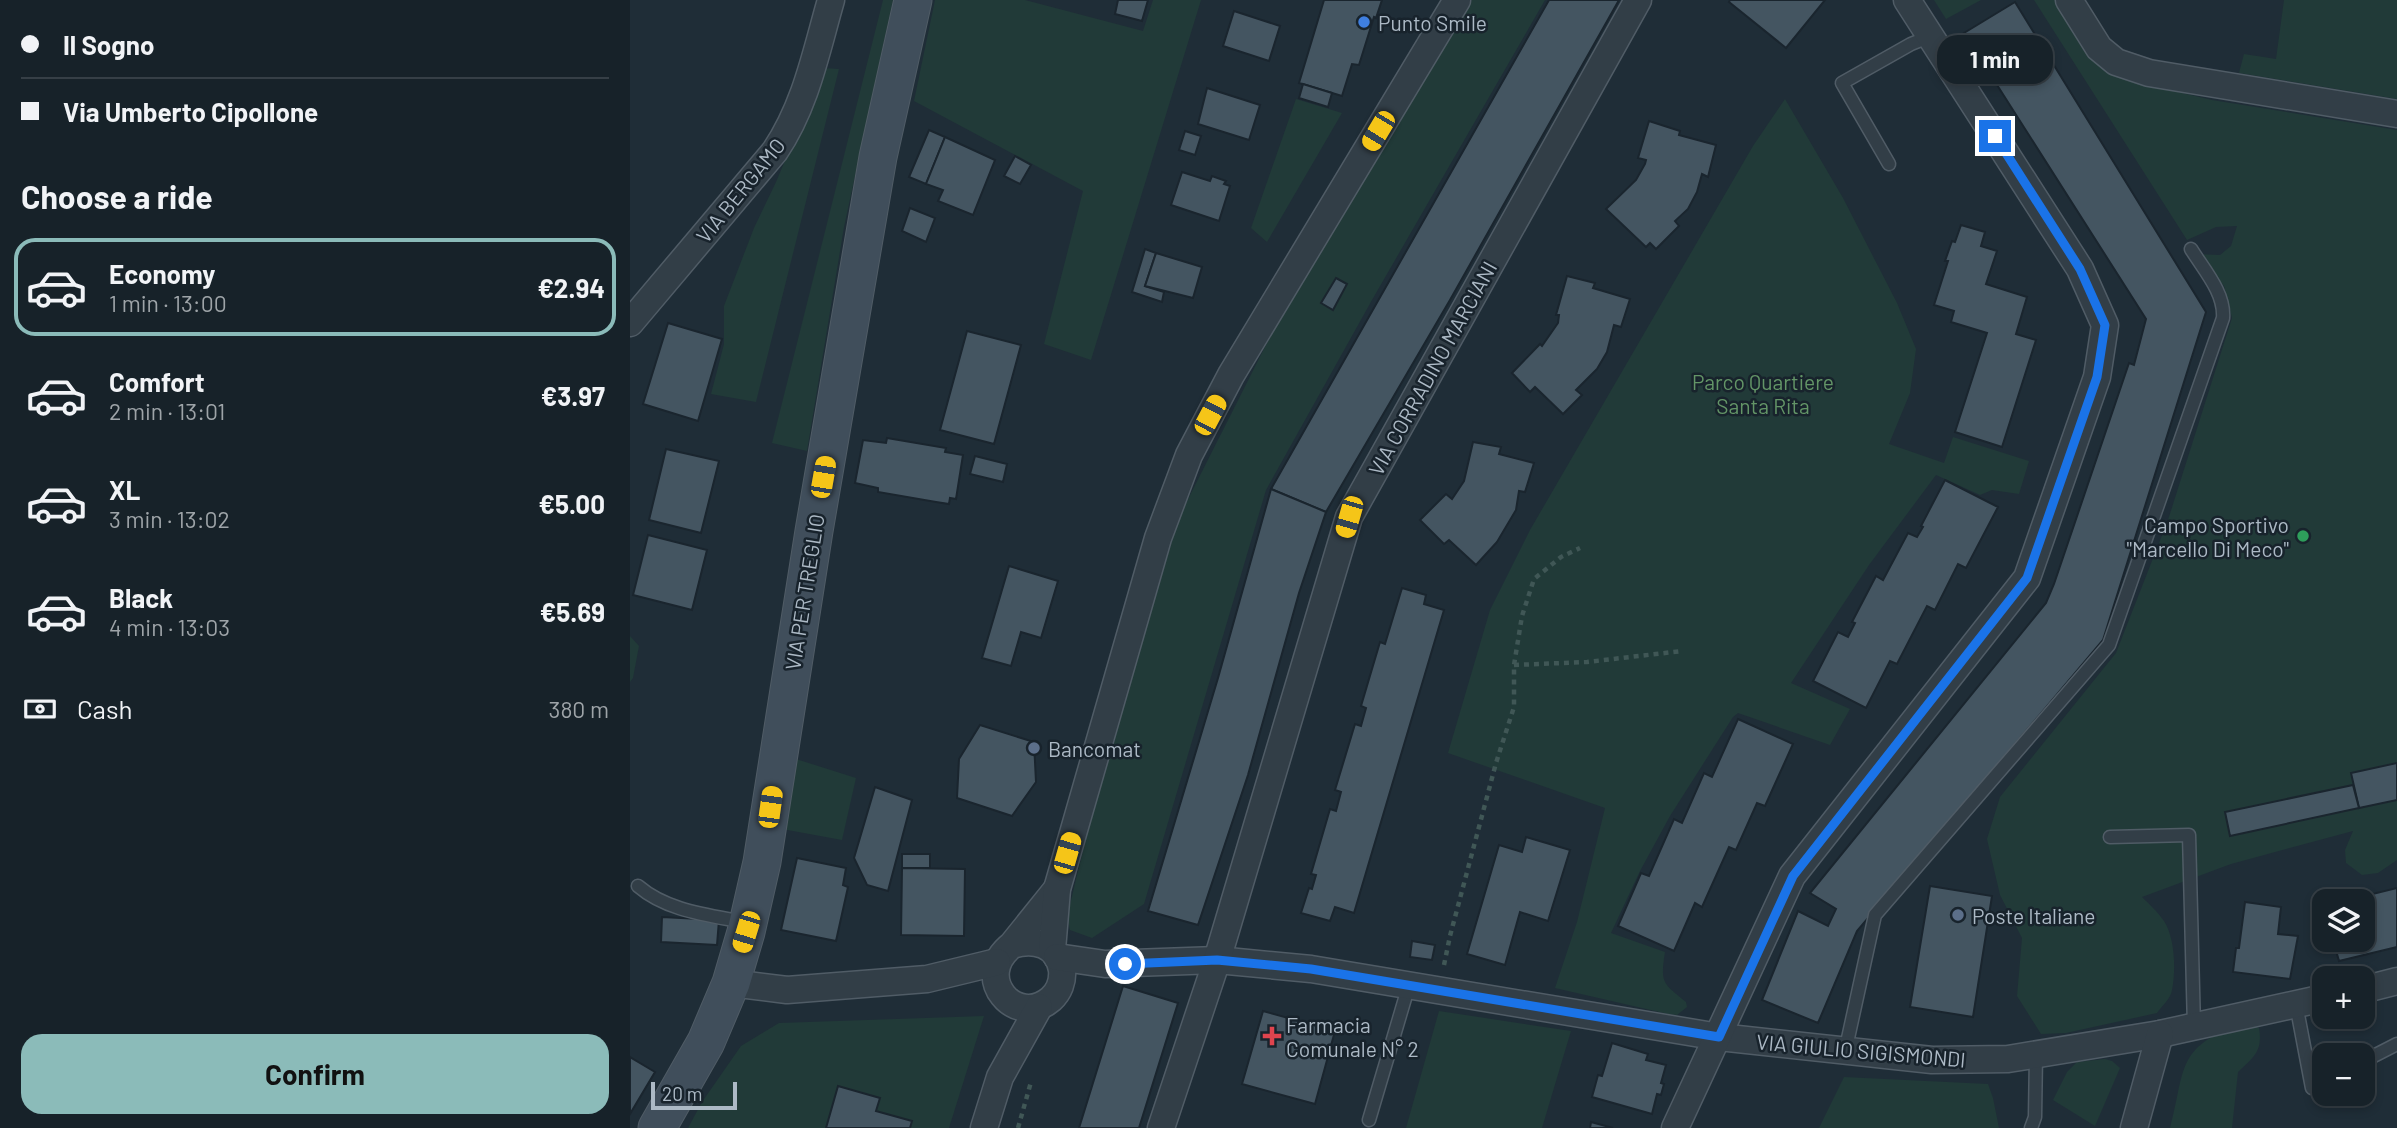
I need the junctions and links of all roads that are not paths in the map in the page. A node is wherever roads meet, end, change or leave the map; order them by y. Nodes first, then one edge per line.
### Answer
1 (831, 0) edge
2 (913, 0) edge
3 (1457, 0) edge
4 (1638, 0) edge
5 (1907, 0) edge
6 (2069, 0) edge
7 (1931, 36) junction
8 (2397, 114) edge
9 (1889, 164) dead end
10 (2190, 249) dead end
11 (630, 323) edge
12 (2110, 837) dead end
13 (638, 886) dead end
14 (1057, 889) junction
15 (748, 922) junction
16 (1005, 953) junction
17 (1054, 953) junction
18 (1217, 960) junction
19 (1105, 964) junction
20 (927, 979) junction
21 (2397, 981) edge
22 (731, 983) junction
23 (1409, 985) junction
24 (2375, 987) edge
25 (1005, 998) junction
26 (1047, 1001) junction
27 (2312, 1001) edge
28 (2296, 1004) junction
29 (2194, 1027) junction
30 (2160, 1034) junction
31 (1719, 1037) junction
32 (2397, 1044) edge
33 (1845, 1052) junction
34 (2036, 1054) junction
35 (2375, 1055) edge
36 (1000, 1077) junction
37 (2312, 1088) edge
38 (1368, 1120) dead end
39 (657, 1128) edge
40 (984, 1128) edge
41 (1161, 1128) edge
42 (1675, 1128) edge
43 (2031, 1128) edge
44 (2134, 1128) edge

1 - 11 street, VIA BERGAMO
2 - 15 main road, VIA PER TREGLIO
3 - 14 street
4 - 18 street, VIA CORRADINO MARCIANI
5 - 7 street
6 - 8 street
7 - 9 lane
7 - 31 street
10 - 33 lane
12 - 29 lane
13 - 15 lane
14 - 16 street
14 - 17 street
15 - 22 main road, VIA PER TREGLIO
16 - 17 street
16 - 20 street
16 - 25 street
17 - 19 street, VIA GIULIO SIGISMONDI
17 - 26 street
18 - 19 street, VIA GIULIO SIGISMONDI
18 - 23 street, VIA GIULIO SIGISMONDI
18 - 41 street, VIA CORRADINO MARCIANI
19 - 26 street
20 - 22 street
20 - 25 street
21 - 24 street
22 - 39 main road, VIA PER TREGLIO
23 - 31 street, VIA GIULIO SIGISMONDI
23 - 38 lane
25 - 26 street
25 - 36 street
26 - 36 street
27 - 28 street, VIA GIULIO SIGISMONDI
28 - 29 street, VIA GIULIO SIGISMONDI
28 - 37 lane
29 - 30 street, VIA GIULIO SIGISMONDI
30 - 34 street, VIA GIULIO SIGISMONDI
30 - 44 street
31 - 33 street, VIA GIULIO SIGISMONDI
31 - 42 street
32 - 35 lane
33 - 34 street, VIA GIULIO SIGISMONDI
34 - 43 lane
36 - 40 street

